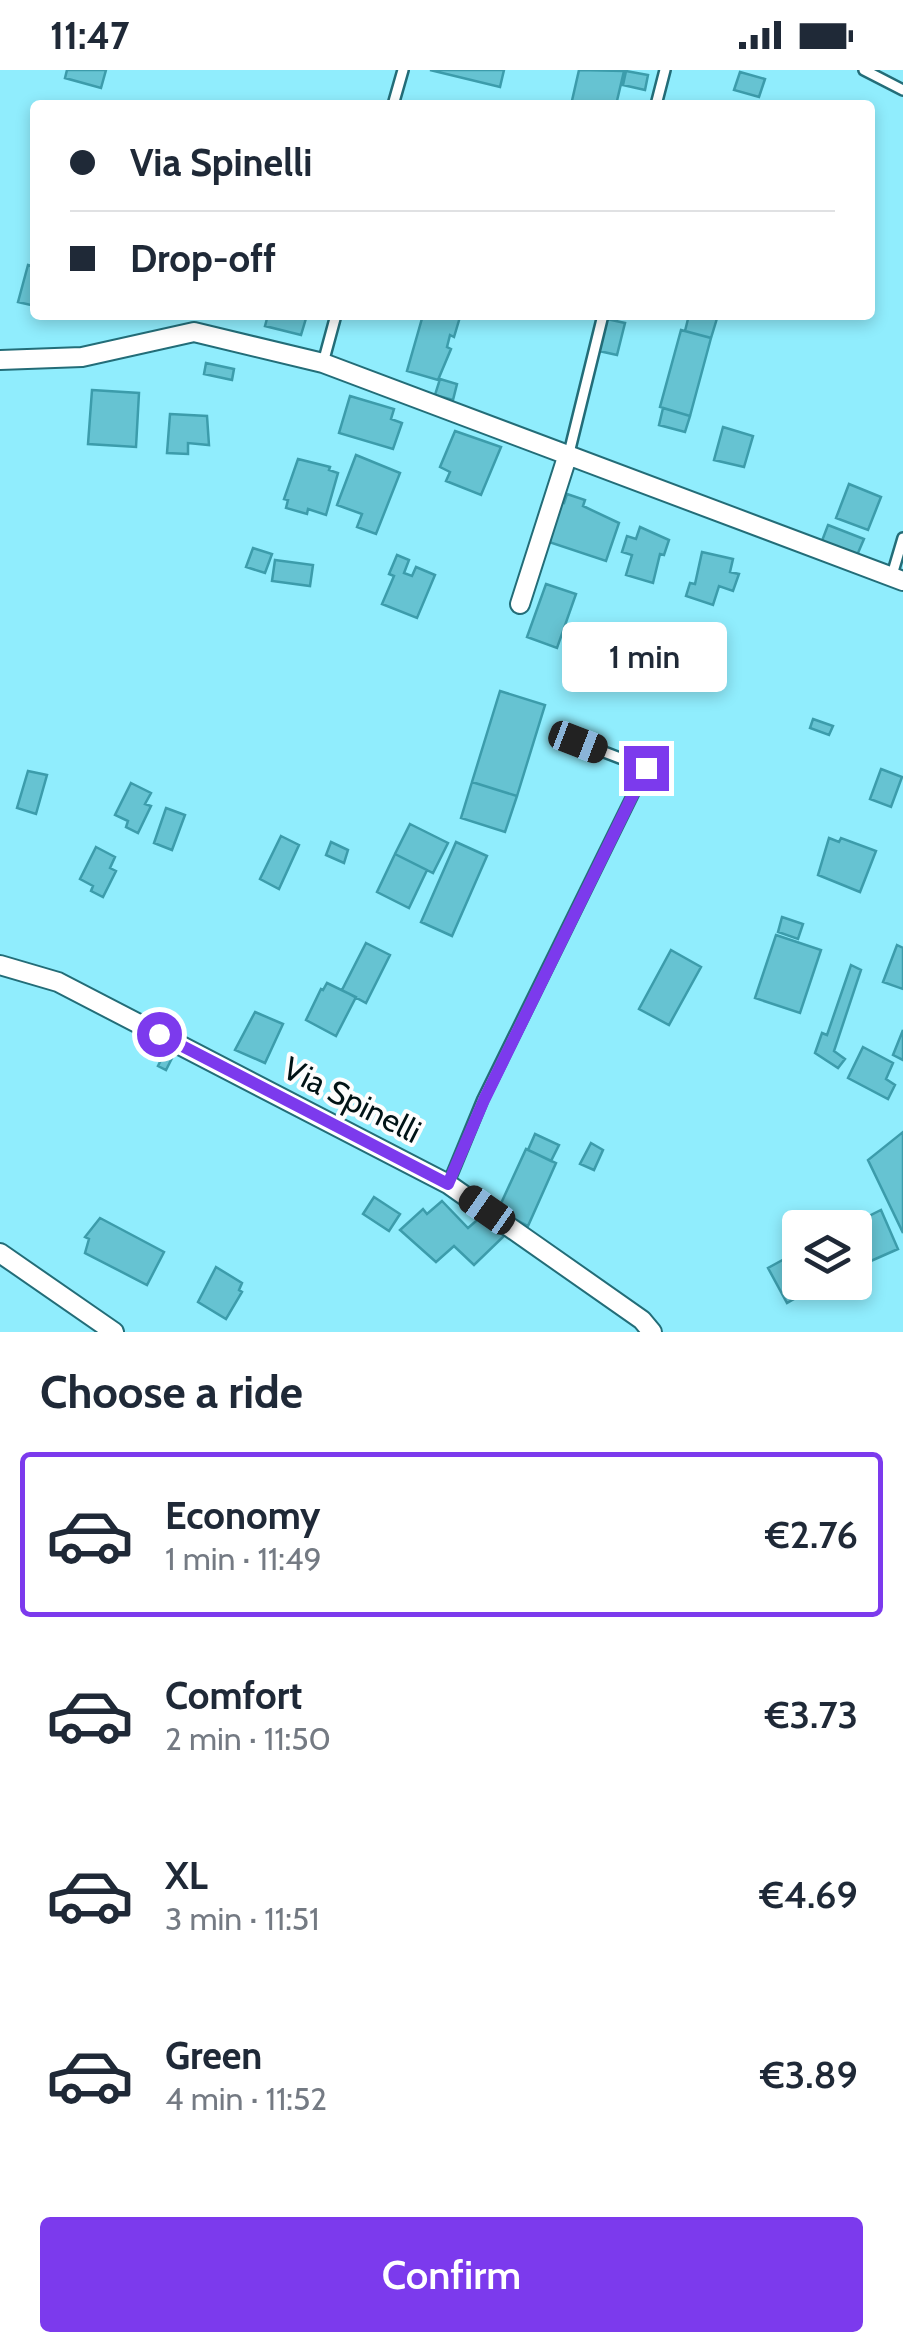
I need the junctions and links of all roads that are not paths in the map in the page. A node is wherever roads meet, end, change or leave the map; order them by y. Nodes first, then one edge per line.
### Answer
1 (403, 70) edge
2 (665, 70) edge
3 (864, 70) edge
4 (903, 90) edge
5 (394, 100) edge
6 (657, 100) edge
7 (335, 320) edge
8 (603, 320) edge
9 (0, 360) edge
10 (323, 363) junction
11 (568, 454) junction
12 (903, 538) edge
13 (897, 578) edge
14 (520, 604) dead end
15 (578, 742) dead end
16 (0, 964) edge
17 (448, 1184) junction
18 (0, 1254) edge
19 (114, 1332) edge
20 (652, 1332) edge

1 - 5 lane
2 - 6 lane
3 - 4 lane
7 - 10 lane
8 - 11 lane
9 - 10 street
10 - 11 street
11 - 13 street
11 - 14 street
12 - 13 lane
15 - 17 lane
16 - 17 street, Via Spinelli
17 - 20 street, Via Spinelli
18 - 19 street

